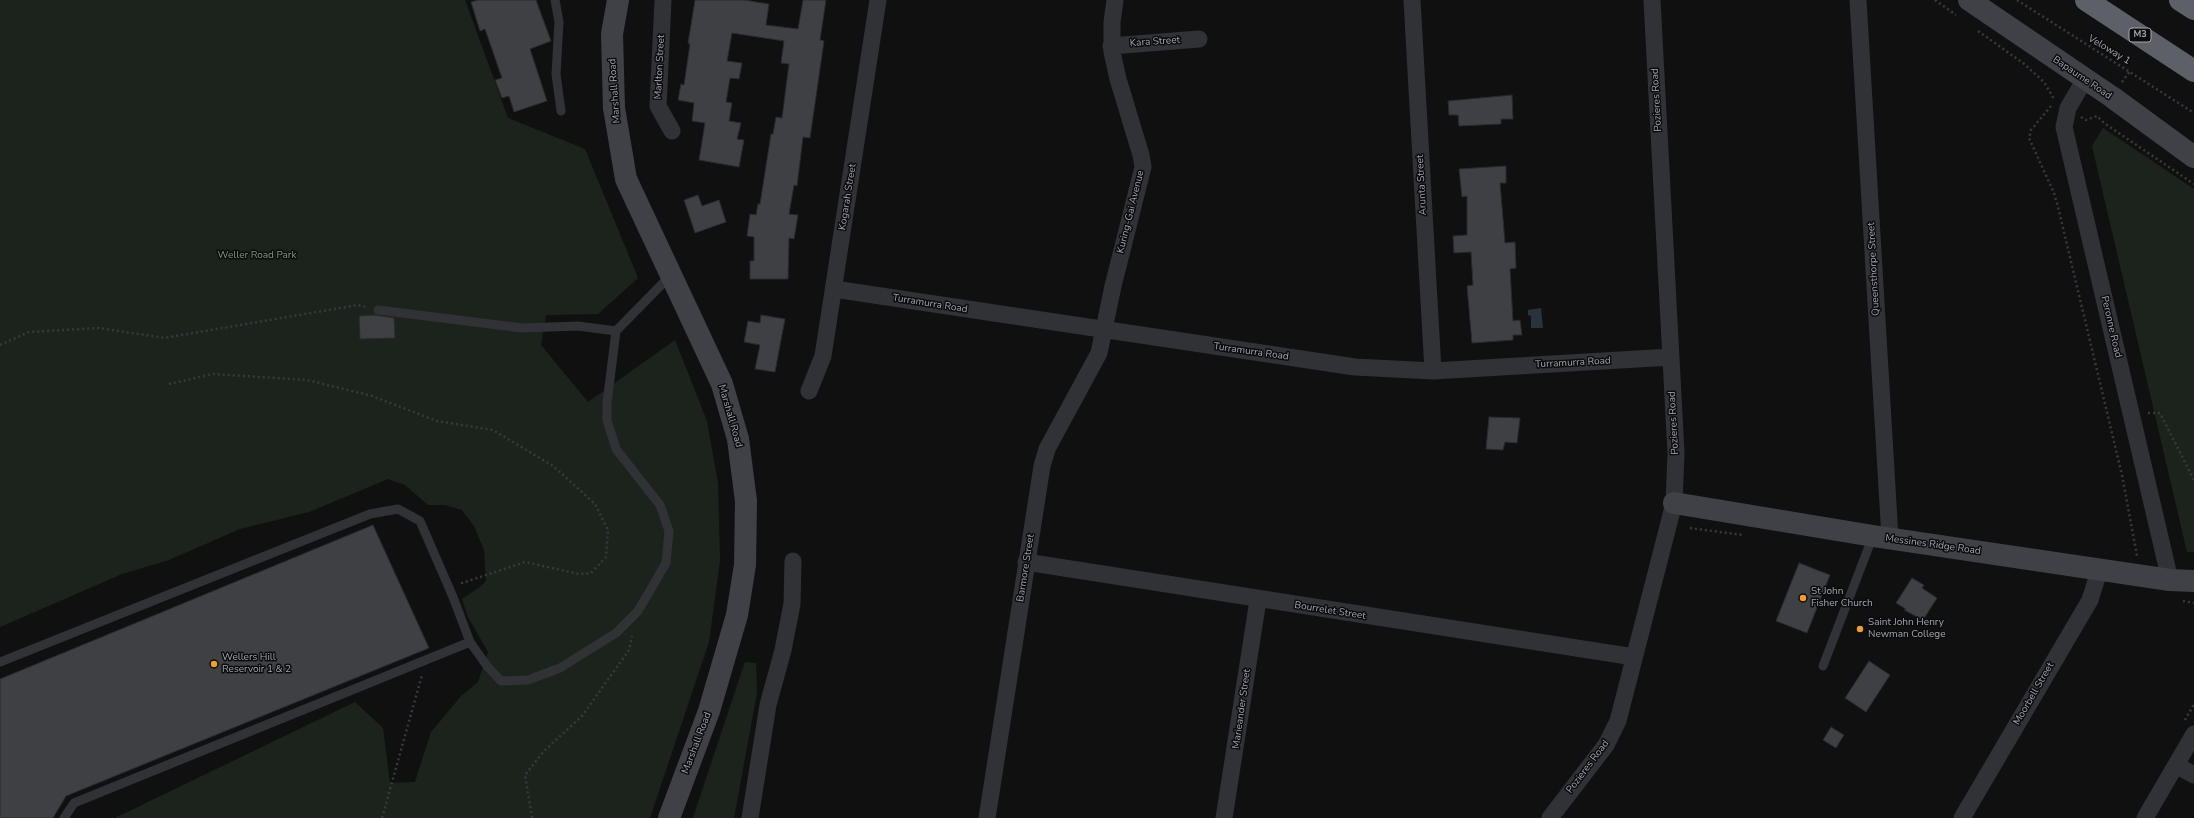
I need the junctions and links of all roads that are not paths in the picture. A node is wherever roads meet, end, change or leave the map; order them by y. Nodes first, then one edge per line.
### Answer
1 (555, 0) edge
2 (618, 0) edge
3 (663, 0) edge
4 (878, 0) edge
5 (1115, 0) edge
6 (1412, 0) edge
7 (1652, 0) edge
8 (1858, 0) edge
9 (2086, 0) edge
10 (2180, 0) edge
11 (1965, 9) edge
12 (2194, 9) edge
13 (1199, 39) dead end
14 (1111, 46) junction
15 (2194, 71) edge
16 (2085, 79) junction
17 (561, 110) dead end
18 (672, 131) dead end
19 (2194, 157) edge
20 (670, 276) junction
21 (834, 289) junction
22 (378, 310) road end
23 (1104, 330) junction
24 (616, 331) junction
25 (1670, 357) junction
26 (1432, 371) junction
27 (809, 391) dead end
28 (1674, 503) junction
29 (1882, 537) junction
30 (793, 561) dead end
31 (1026, 562) junction
32 (2100, 568) junction
33 (2170, 580) junction
34 (2194, 581) edge
35 (1258, 600) junction
36 (470, 642) junction
37 (1634, 657) junction
38 (0, 662) edge
39 (1823, 666) dead end
40 (2194, 734) edge
41 (2176, 765) junction
42 (2194, 775) edge
43 (64, 818) edge
44 (669, 818) edge
45 (750, 818) edge
46 (987, 818) edge
47 (1224, 818) edge
48 (1550, 818) edge
49 (1962, 818) edge
50 (2145, 818) edge

1 - 17 lane
2 - 20 main road, Marshall Road
3 - 18 street, Marlton Street
4 - 21 street, Kogarah Street
5 - 14 street, Kuring-Gai Avenue
6 - 26 street, Arunta Street
7 - 25 street, Pozieres Road
8 - 29 street, Queensthorpe Street
9 - 15 highway, M3
10 - 12 highway
11 - 16 main road, Bapaume Road
13 - 14 street, Kara Street
14 - 23 street, Kuring-Gai Avenue
16 - 19 main road, Bapaume Road
16 - 33 street, Peronne Road
20 - 24 lane
20 - 44 main road, Marshall Road
21 - 23 street, Turramurra Road
21 - 27 street, Kogarah Street
22 - 24 lane
23 - 26 street, Turramurra Road
23 - 31 street, Barmore Street
24 - 36 lane
25 - 26 street, Turramurra Road
25 - 28 street, Pozieres Road
28 - 29 main road, Messines Ridge Road
28 - 37 street, Pozieres Road
29 - 32 main road, Messines Ridge Road
29 - 39 lane
30 - 45 street
31 - 35 street, Bourrelet Street
31 - 46 street, Barmore Street
32 - 33 main road, Messines Ridge Road
32 - 49 street, Moorbell Street
33 - 34 main road, Messines Ridge Road
35 - 37 street, Bourrelet Street
35 - 47 street, Marieander Street
36 - 38 lane
36 - 43 lane
37 - 48 street, Pozieres Road
40 - 41 street
41 - 42 street
41 - 50 street

